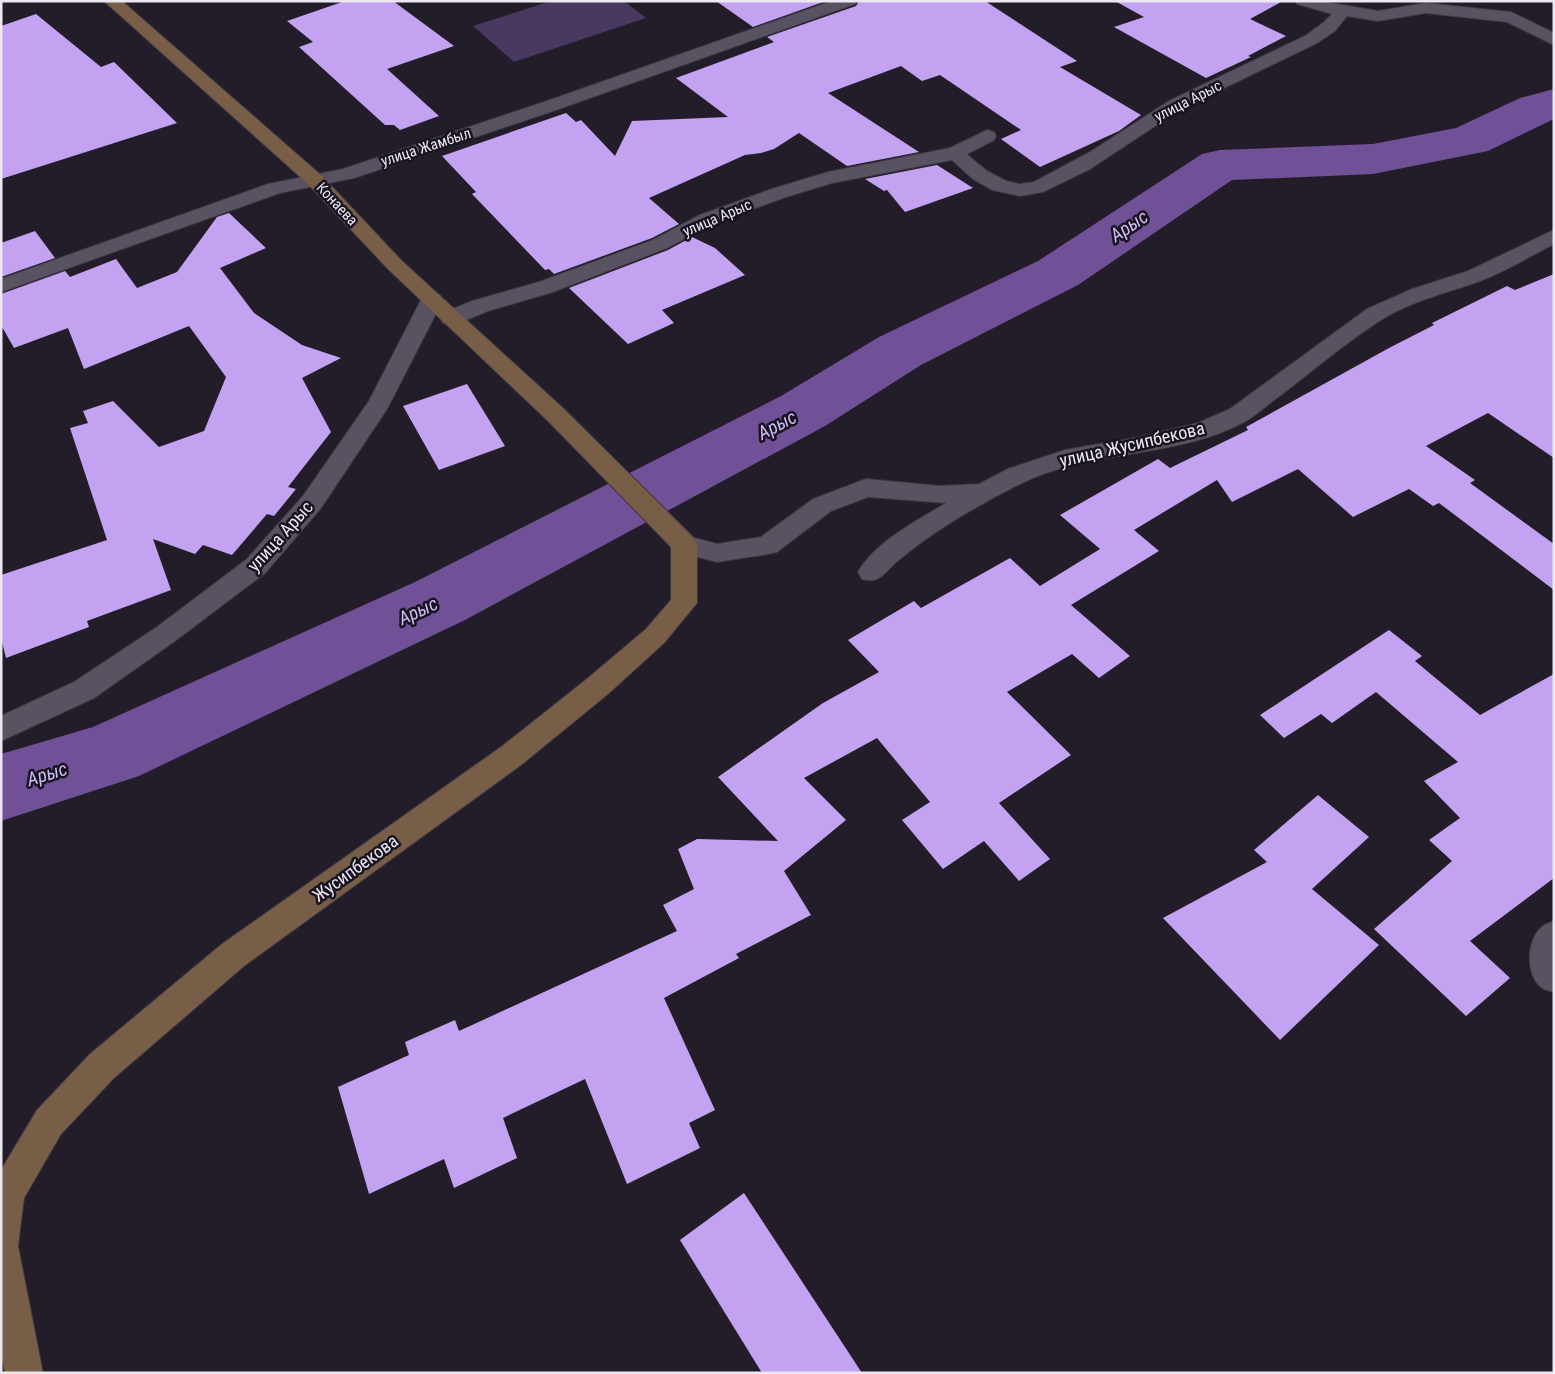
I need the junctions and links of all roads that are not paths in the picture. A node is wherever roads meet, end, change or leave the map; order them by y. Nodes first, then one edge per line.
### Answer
1 (112, 1) edge
2 (849, 1) edge
3 (1302, 1) edge
4 (1342, 11) junction
5 (1554, 40) edge
6 (987, 136) dead end
7 (956, 153) junction
8 (315, 180) junction
9 (1554, 236) edge
10 (1, 286) edge
11 (432, 300) junction
12 (451, 318) junction
13 (983, 492) junction
14 (684, 544) junction
15 (871, 572) dead end
16 (1, 729) edge
17 (1554, 936) edge
18 (1554, 977) edge
19 (4, 1196) edge
20 (1, 1242) edge
21 (1, 1250) edge
22 (24, 1373) edge

1 - 8 street, Конаева
2 - 8 street, улица Жамбыл
3 - 4 street
4 - 5 street
4 - 7 street, улица Арыс
6 - 7 street, улица Арыс
7 - 12 street, улица Арыс
8 - 10 street, улица Жамбыл
8 - 11 street, Конаева
9 - 13 street, улица Жусипбекова
11 - 12 street, Конаева
11 - 16 street, улица Арыс
12 - 14 street, Конаева
13 - 14 street, улица Жусипбекова
13 - 15 street
14 - 19 street, Жусипбекова
17 - 18 street
19 - 20 street
21 - 22 street

